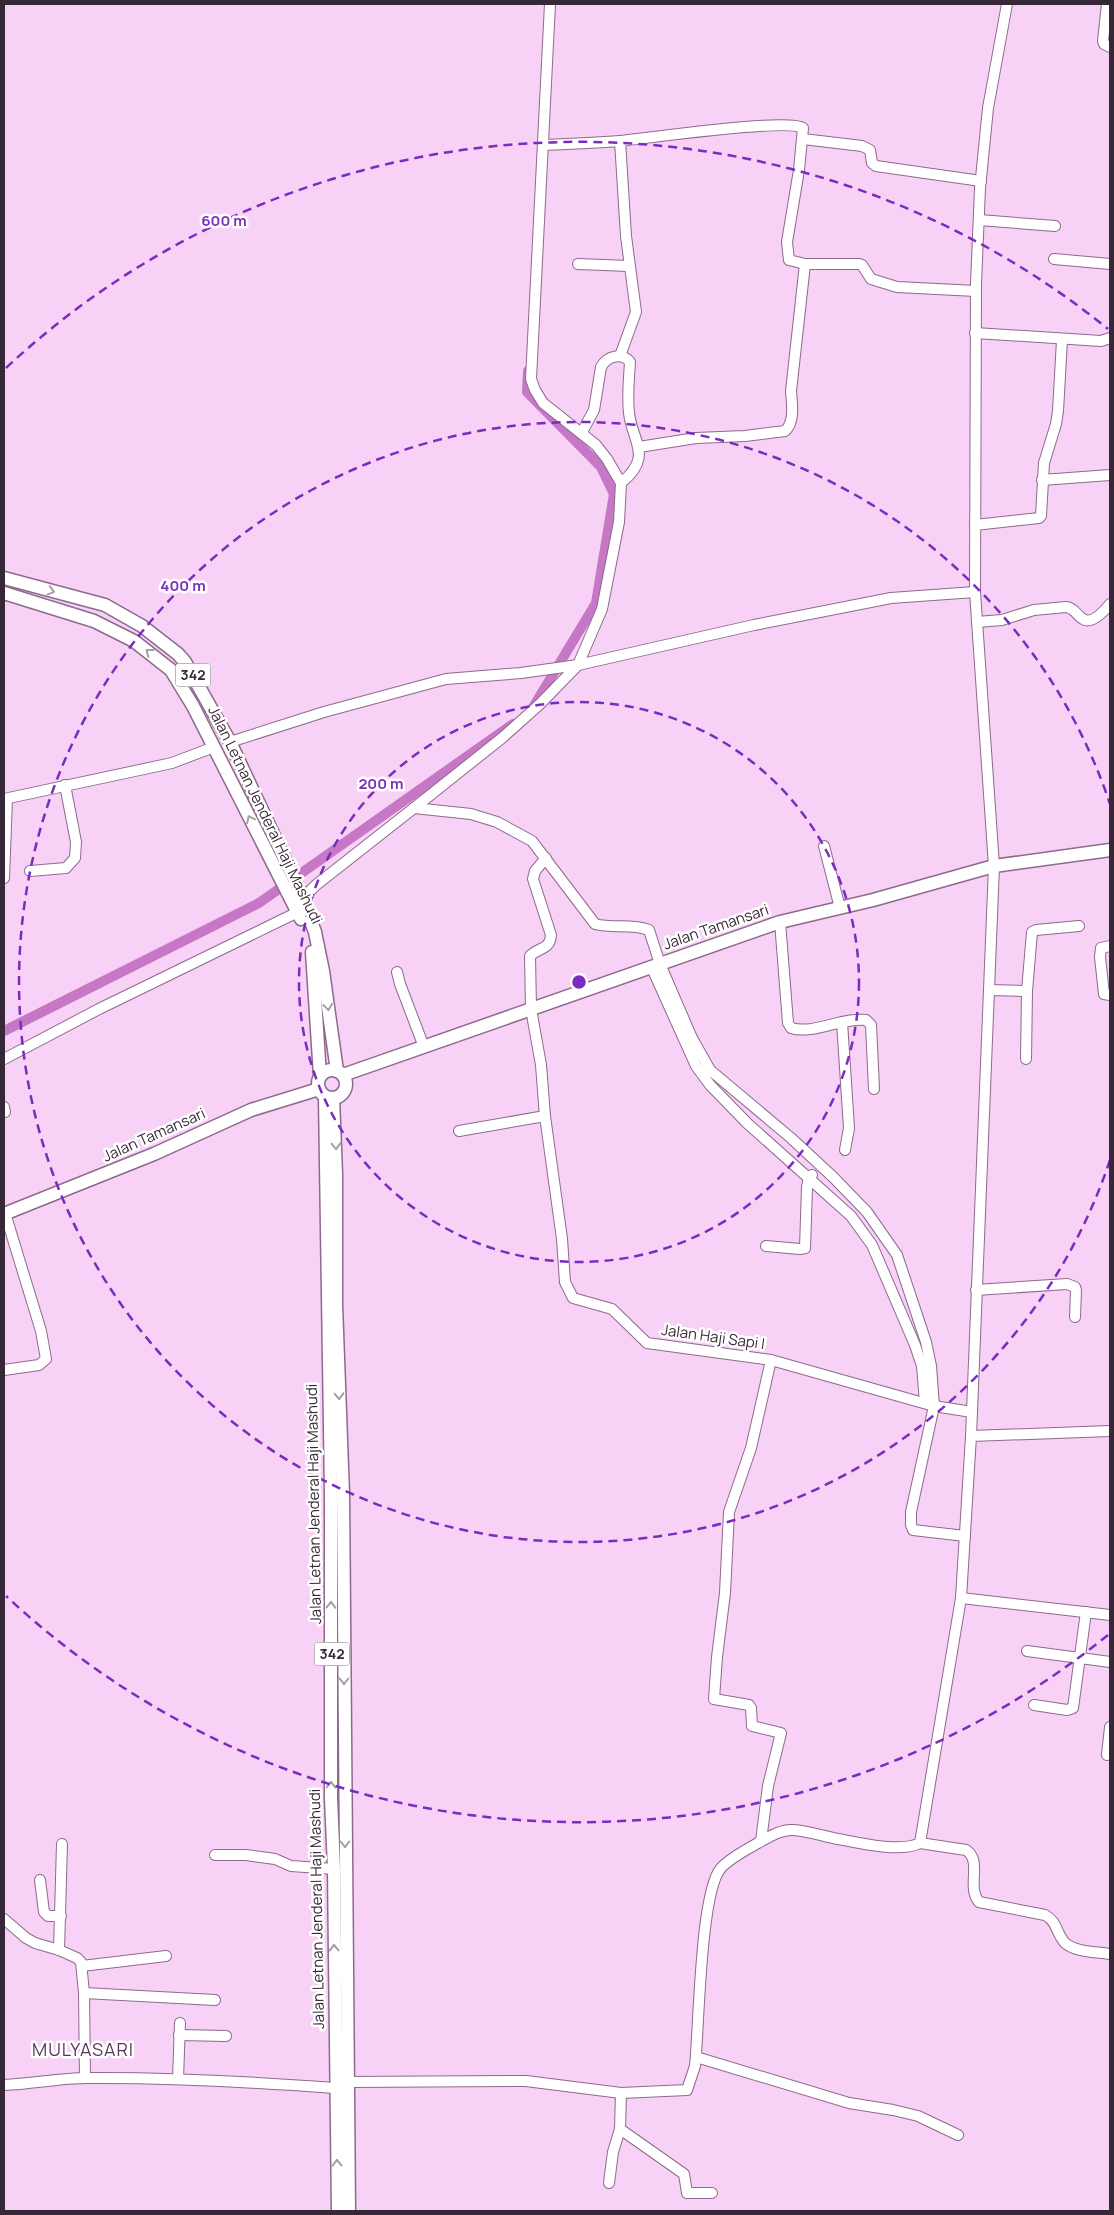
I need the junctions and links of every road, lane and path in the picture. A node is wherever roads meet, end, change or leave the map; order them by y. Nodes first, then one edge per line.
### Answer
1 (550, 4) edge
2 (1007, 4) edge
3 (1107, 4) edge
4 (1110, 47) edge
5 (802, 139) junction
6 (620, 141) junction
7 (543, 145) junction
8 (981, 181) junction
9 (978, 220) junction
10 (1055, 226) dead end
11 (1054, 259) dead end
12 (578, 264) dead end
13 (805, 264) junction
14 (1110, 264) edge
15 (629, 266) junction
16 (976, 291) junction
17 (975, 333) junction
18 (1110, 338) edge
19 (1062, 340) junction
20 (620, 356) junction
21 (582, 432) junction
22 (639, 446) junction
23 (1110, 475) edge
24 (1042, 480) junction
25 (621, 482) junction
26 (975, 525) junction
27 (8, 579) edge
28 (975, 592) junction
29 (6, 594) edge
30 (1110, 604) edge
31 (977, 622) junction
32 (178, 654) junction
33 (574, 665) junction
34 (168, 667) junction
35 (230, 742) junction
36 (214, 747) junction
37 (66, 785) junction
38 (5, 799) edge
39 (414, 808) junction
40 (277, 842) junction
41 (824, 846) dead end
42 (265, 849) junction
43 (1110, 850) edge
44 (546, 858) junction
45 (994, 866) junction
46 (30, 870) dead end
47 (285, 874) junction
48 (4, 878) edge
49 (298, 901) junction
50 (840, 908) junction
51 (780, 922) junction
52 (1079, 926) dead end
53 (1110, 946) edge
54 (655, 965) junction
55 (397, 972) dead end
56 (989, 990) junction
57 (1027, 991) junction
58 (1110, 995) edge
59 (531, 1009) junction
60 (842, 1022) junction
61 (424, 1046) junction
62 (1026, 1058) dead end
63 (4, 1059) edge
64 (340, 1073) junction
65 (874, 1089) dead end
66 (324, 1090) junction
67 (546, 1116) junction
68 (459, 1131) dead end
69 (845, 1150) dead end
70 (825, 1171) junction
71 (809, 1177) junction
72 (4, 1213) edge
73 (766, 1246) dead end
74 (976, 1290) junction
75 (1075, 1317) dead end
76 (771, 1360) junction
77 (4, 1370) edge
78 (930, 1405) junction
79 (972, 1412) junction
80 (1110, 1431) edge
81 (971, 1436) junction
82 (965, 1536) junction
83 (961, 1598) junction
84 (1086, 1612) junction
85 (1110, 1615) edge
86 (338, 1633) junction
87 (1027, 1651) dead end
88 (1078, 1658) junction
89 (1110, 1662) edge
90 (1034, 1705) dead end
91 (1110, 1727) edge
92 (1107, 1755) dead end
93 (761, 1841) junction
94 (920, 1842) junction
95 (62, 1844) dead end
96 (215, 1855) dead end
97 (334, 1869) junction
98 (40, 1880) dead end
99 (61, 1916) junction
100 (4, 1919) edge
101 (59, 1950) junction
102 (1110, 1954) edge
103 (166, 1956) dead end
104 (82, 1966) junction
105 (341, 1981) junction
106 (84, 1993) junction
107 (215, 2000) dead end
108 (180, 2023) dead end
109 (179, 2035) junction
110 (226, 2036) dead end
111 (696, 2057) junction
112 (85, 2078) junction
113 (178, 2078) junction
114 (348, 2082) junction
115 (4, 2085) edge
116 (335, 2088) junction
117 (621, 2092) junction
118 (620, 2129) junction
119 (958, 2134) dead end
120 (609, 2183) dead end
121 (712, 2193) dead end
122 (343, 2194) junction
123 (338, 2211) edge
124 (349, 2211) edge

1 - 7 street
2 - 8 street
3 - 4 street
5 - 6 street
5 - 8 street
5 - 13 street
6 - 7 street
6 - 15 street
7 - 21 street
8 - 9 street
9 - 10 street
9 - 16 street
11 - 14 street
12 - 15 street
13 - 16 street
13 - 22 street
15 - 20 street
16 - 17 street
17 - 19 street
17 - 26 street
18 - 19 street
19 - 24 street
20 - 21 street
20 - 22 street
21 - 25 street
22 - 25 street
23 - 24 street
24 - 26 street
25 - 33 street
26 - 28 street
27 - 29 main road
27 -> 32 main road, Jalan Letnan Jenderal Haji Mashudi / 342
28 - 31 street
28 - 33 street
34 -> 29 main road, Jalan Letnan Jenderal Haji Mashudi / 342
30 - 31 street
31 - 45 street
32 - 34 main road
32 - 35 main road, Jalan Letnan Jenderal Haji Mashudi / 342
33 - 35 street
33 - 39 street
34 - 36 main road, Jalan Letnan Jenderal Haji Mashudi / 342
35 - 40 main road, Jalan Letnan Jenderal Haji Mashudi / 342
36 - 37 street
42 -> 36 main road, Jalan Letnan Jenderal Haji Mashudi / 342
37 - 38 street
37 - 46 street
38 - 48 street
39 - 44 street
39 - 49 street
40 - 42 main road
40 - 47 main road, Jalan Letnan Jenderal Haji Mashudi / 342
41 - 50 street
42 - 47 main road, Jalan Letnan Jenderal Haji Mashudi / 342
43 - 45 main road, Jalan Tamansari
44 - 54 street
44 - 59 street, Jalan Haji Sapi I
45 - 50 main road, Jalan Tamansari
45 - 56 street
47 - 49 main road, Jalan Letnan Jenderal Haji Mashudi / 342
49 - 63 street
49 -> 64 main road, Jalan Letnan Jenderal Haji Mashudi / 342
49 - 66 main road, Jalan Letnan Jenderal Haji Mashudi / 342
50 - 51 main road, Jalan Tamansari
51 - 54 main road, Jalan Tamansari
51 - 60 street
52 - 57 street
53 - 58 street
54 - 59 main road, Jalan Tamansari
54 - 70 street
54 - 71 street
55 - 61 street
56 - 57 street
56 - 74 street
57 - 62 street
59 - 61 main road, Jalan Tamansari
59 - 67 street, Jalan Haji Sapi I
60 - 65 street
60 - 69 street
61 - 64 main road, Jalan Tamansari
64 - 66 main road, Jalan Tamansari
64 - 66 main road
66 - 72 main road, Jalan Tamansari
66 - 86 main road, Jalan Letnan Jenderal Haji Mashudi / 342
67 - 68 street
67 - 76 street, Jalan Haji Sapi I
70 - 71 street
70 - 78 street
71 - 73 street
71 - 78 street
72 - 77 street
74 - 75 street
74 - 79 street
76 - 78 street, Jalan Haji Sapi I
76 - 93 street
78 - 79 street, Jalan Haji Sapi I
78 - 82 street
79 - 81 street
80 - 81 street
81 - 82 street
82 - 83 street
83 - 84 street
83 - 94 street
84 - 85 street
84 - 88 street
97 -> 86 main road, Jalan Letnan Jenderal Haji Mashudi / 342
86 -> 105 main road, Jalan Letnan Jenderal Haji Mashudi / 342
87 - 88 street
88 - 89 street
88 - 90 street
91 - 92 street
93 - 94 street
93 - 111 street
94 - 102 street
95 - 99 street
96 - 97 street
105 -> 97 main road, Jalan Letnan Jenderal Haji Mashudi / 342
98 - 99 street
99 - 101 street
100 - 101 street
101 - 104 street
103 - 104 street
104 - 106 street
105 - 114 main road, Jalan Letnan Jenderal Haji Mashudi / 342
105 - 116 main road, Jalan Letnan Jenderal Haji Mashudi / 342
106 - 107 street
106 - 112 street
108 - 109 street
109 - 110 street
109 - 113 street
111 - 117 street
111 - 119 street
112 - 113 street
112 - 115 street
113 - 116 street
114 - 117 street
114 - 122 main road, Jalan Letnan Jenderal Haji Mashudi / 342
122 -> 116 main road, Jalan Letnan Jenderal Haji Mashudi / 342
117 - 118 street
118 - 120 street
118 - 121 street
122 - 123 main road, Jalan Letnan Jenderal Haji Mashudi / 342
122 - 124 main road, Jalan Letnan Jenderal Haji Mashudi / 342

